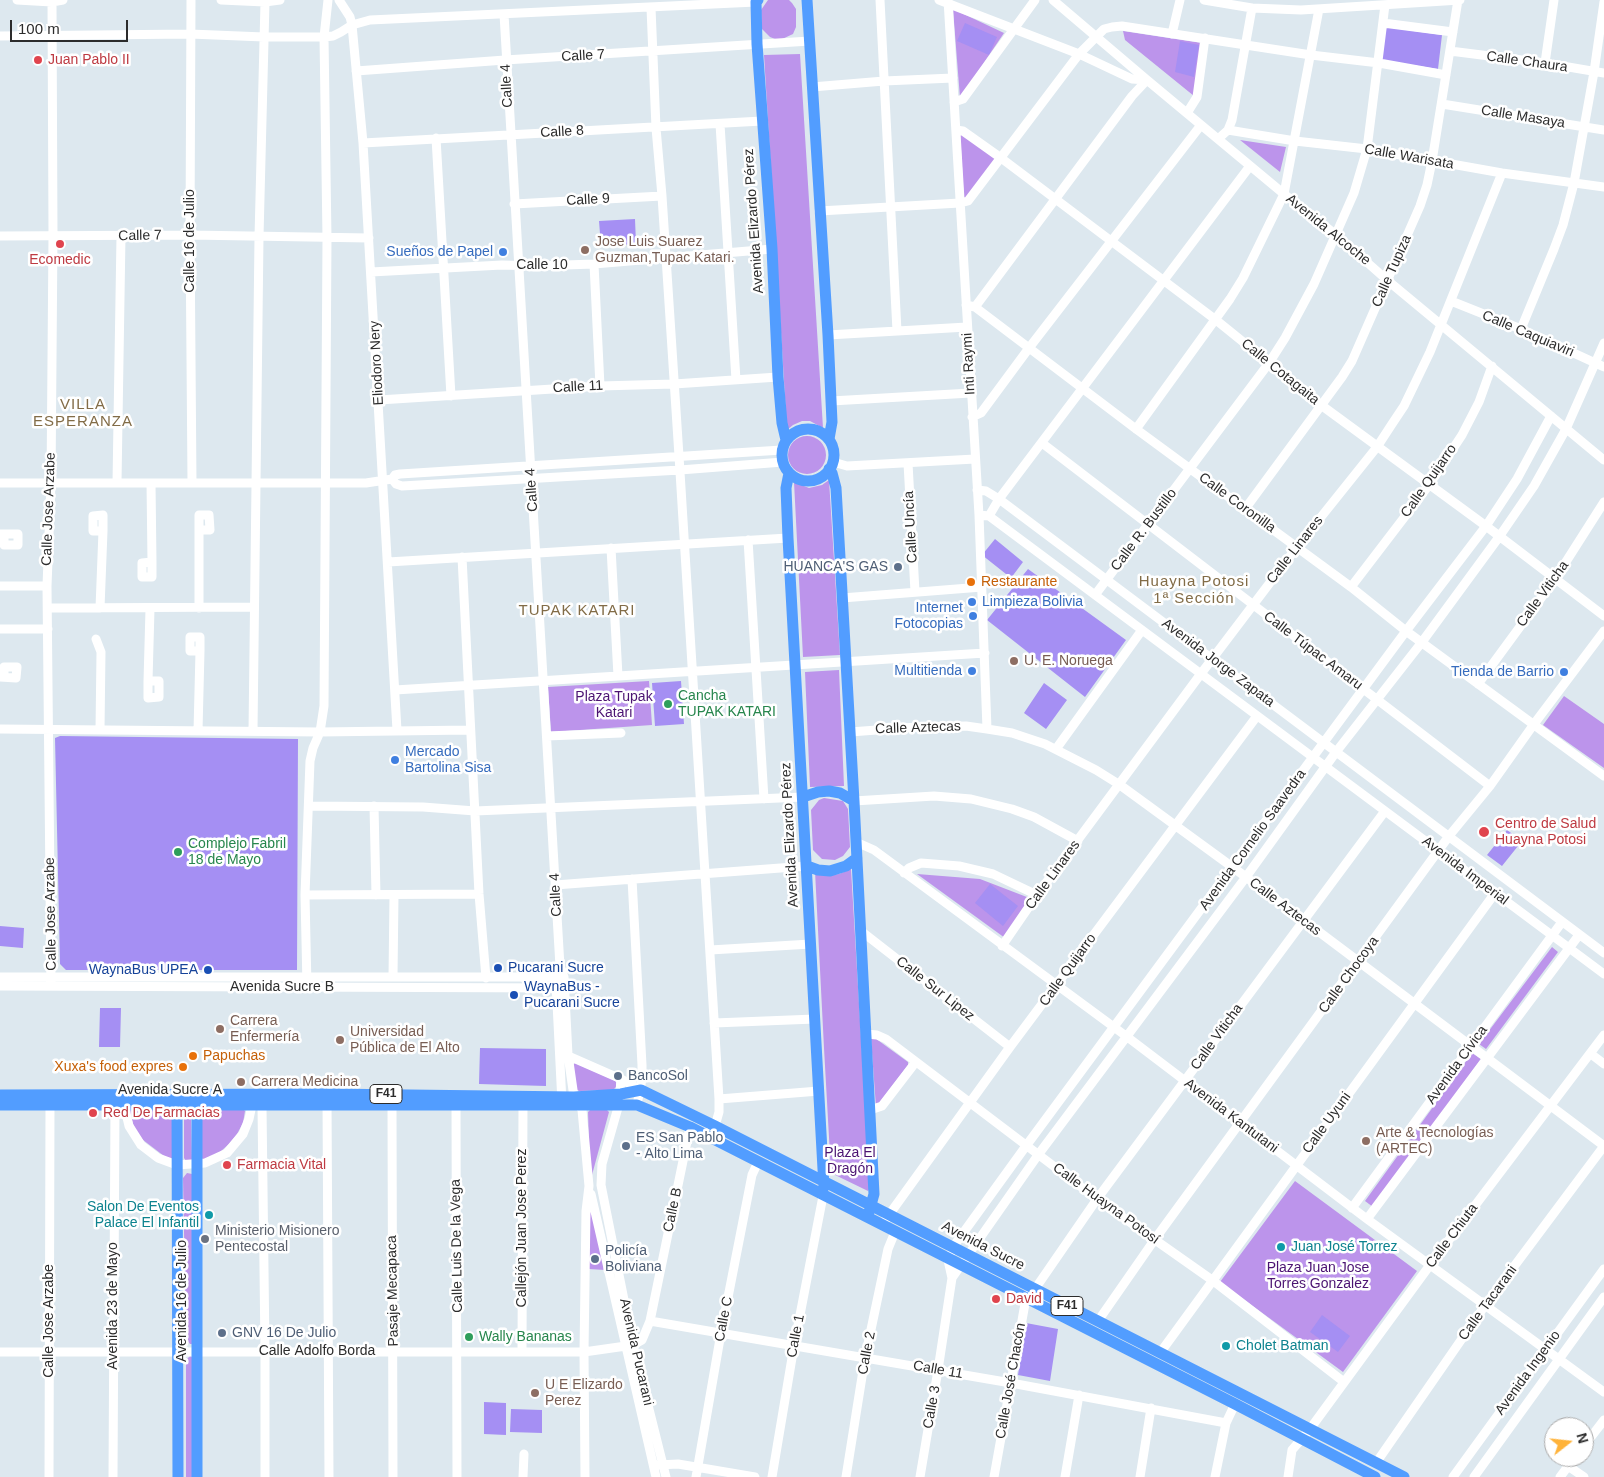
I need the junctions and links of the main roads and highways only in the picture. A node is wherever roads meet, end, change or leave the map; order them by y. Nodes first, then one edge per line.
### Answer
1 (807, 0) edge
2 (757, 1) edge
3 (829, 440) junction
4 (784, 445) junction
5 (831, 466) junction
6 (789, 473) junction
7 (803, 797) junction
8 (854, 801) junction
9 (857, 858) junction
10 (807, 866) junction
11 (0, 1095) edge
12 (620, 1099) junction
13 (177, 1100) junction
14 (197, 1100) junction
15 (327, 1100) junction
16 (562, 1101) junction
17 (0, 1105) edge
18 (824, 1182) junction
19 (823, 1196) junction
20 (872, 1206) junction
21 (867, 1218) junction
22 (1367, 1475) edge
23 (178, 1477) edge
24 (197, 1477) edge
25 (1404, 1477) edge

1 - 3 main road
2 - 4 main road, Avenida Elizardo Pérez
3 - 4 main road
3 - 5 main road
4 - 6 main road
5 - 6 main road
5 - 8 main road
6 - 7 main road, Avenida Elizardo Pérez
7 - 8 main road
7 - 10 main road, Avenida Elizardo Pérez
8 - 9 main road
9 - 10 main road
9 - 20 main road
10 - 18 main road, Avenida Elizardo Pérez
11 - 13 main road, Avenida Sucre A / F41
12 - 16 main road, Avenida Sucre A / F41
12 - 18 main road, Avenida Sucre / F41
12 - 19 main road, Avenida Sucre / F41
13 - 14 main road, Avenida Sucre A / F41
13 - 17 main road, Avenida Sucre A / F41
13 - 23 main road, Avenida 16 de Julio
14 - 15 main road, Avenida Sucre A / F41
14 - 15 main road, Avenida Sucre A / F41
14 - 24 main road, Avenida 16 de Julio
15 - 16 main road, Avenida Sucre A / F41
15 - 16 main road, Avenida Sucre A / F41
18 - 19 main road, Avenida Elizardo Pérez
18 - 20 main road, Avenida Sucre / F41
19 - 21 main road, Avenida Sucre / F41
20 - 21 main road
20 - 25 main road, Avenida Sucre / F41
21 - 22 main road, Avenida Sucre / F41

